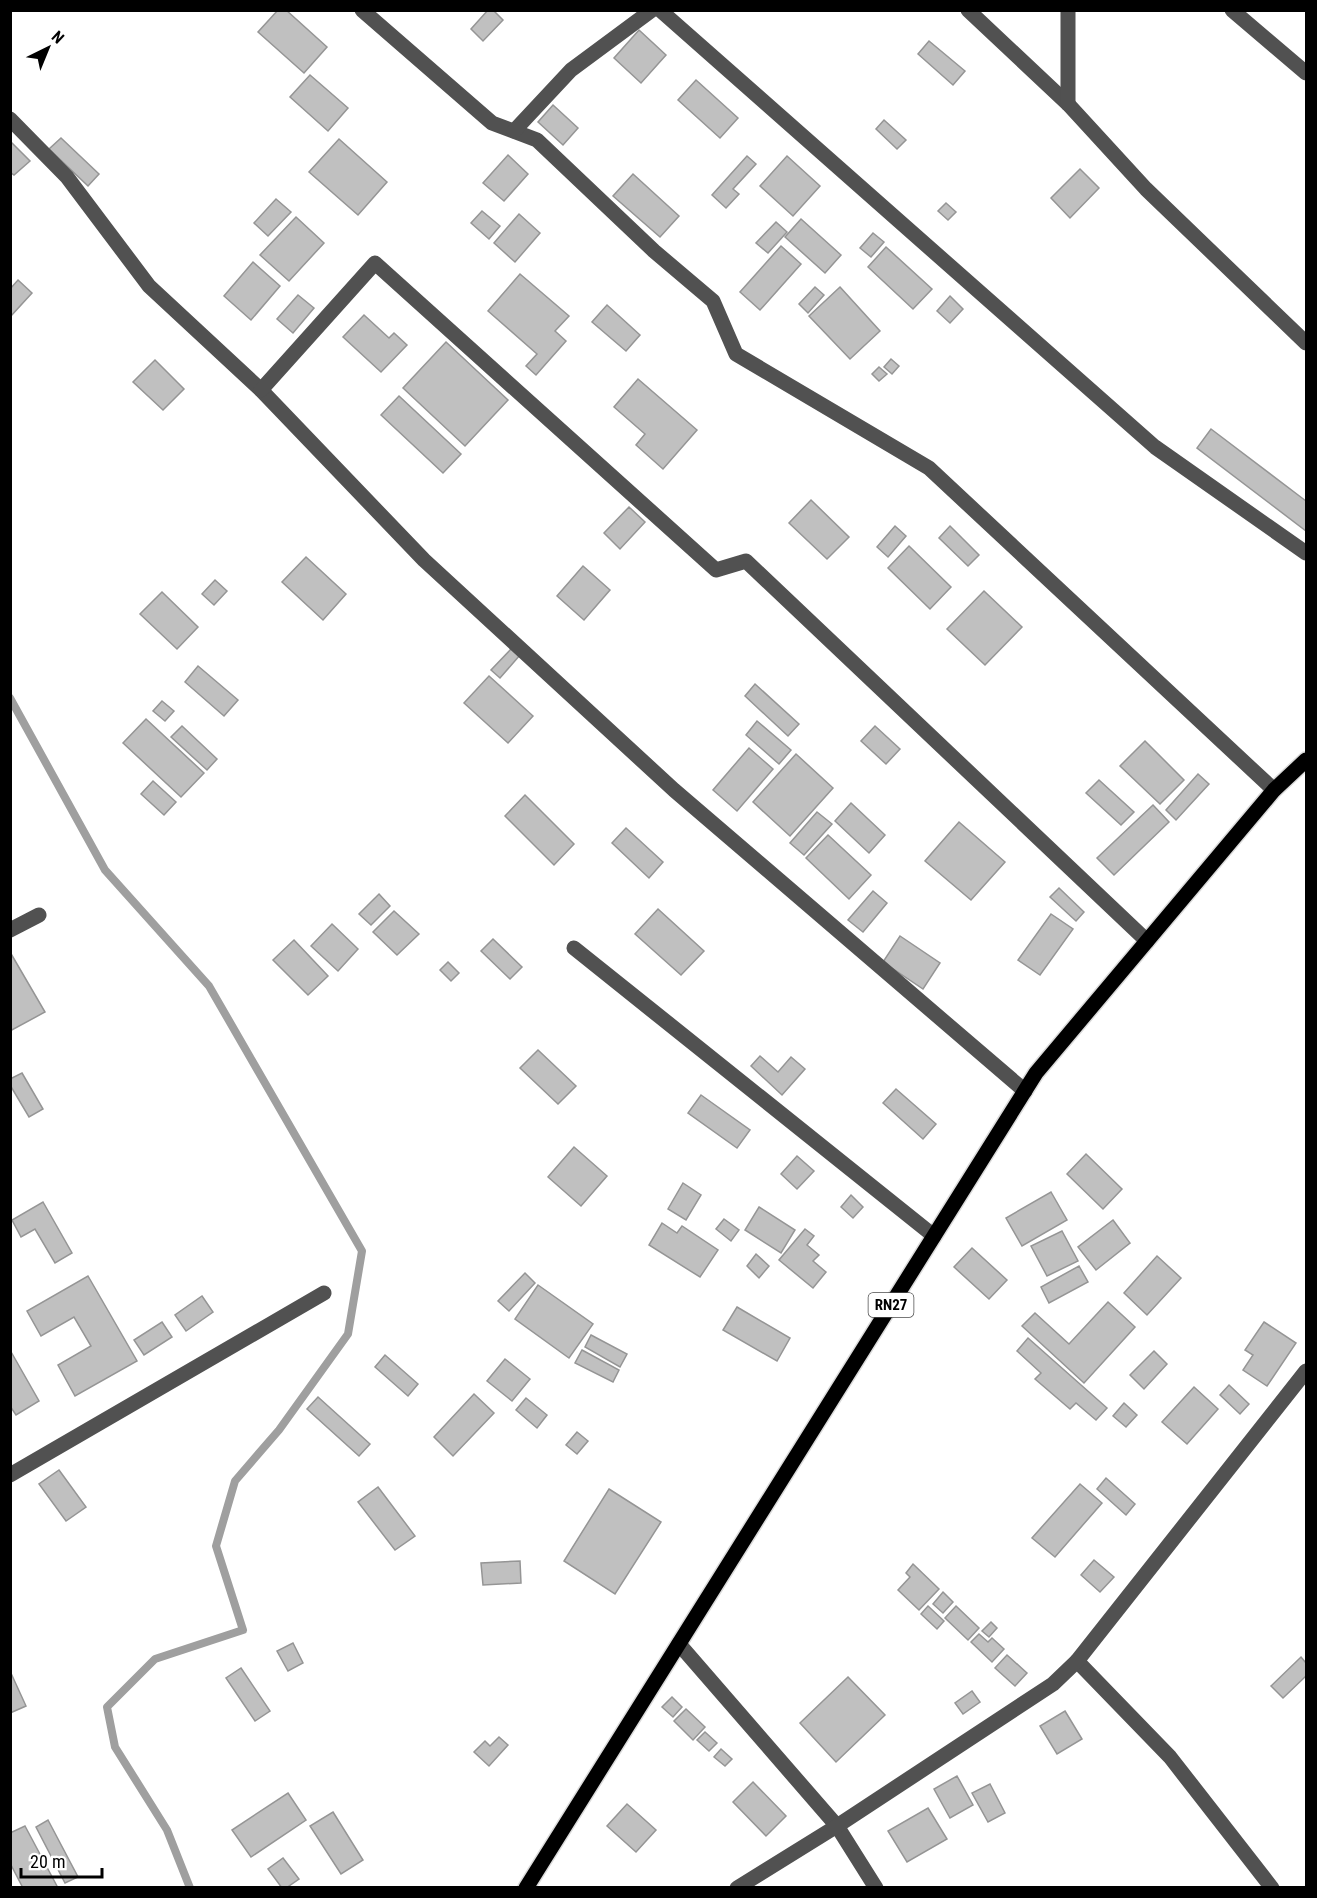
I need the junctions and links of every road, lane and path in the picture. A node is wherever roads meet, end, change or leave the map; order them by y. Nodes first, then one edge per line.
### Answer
1 (362, 10) edge
2 (652, 10) edge
3 (660, 10) edge
4 (968, 10) edge
5 (1068, 10) edge
6 (1232, 10) edge
7 (1306, 73) edge
8 (1068, 104) junction
9 (10, 119) edge
10 (514, 131) junction
11 (1306, 344) edge
12 (261, 390) junction
13 (1306, 552) edge
14 (1306, 760) edge
15 (1274, 790) junction
16 (39, 915) dead end
17 (10, 930) edge
18 (1147, 941) junction
19 (574, 948) dead end
20 (1025, 1091) junction
21 (934, 1236) junction
22 (324, 1293) dead end
23 (1306, 1371) edge
24 (10, 1475) edge
25 (679, 1644) junction
26 (1077, 1661) junction
27 (837, 1826) junction
28 (526, 1887) edge
29 (737, 1887) edge
30 (876, 1887) edge
31 (1272, 1887) edge

1 - 10 street
2 - 10 street
3 - 13 street
4 - 8 street
5 - 8 street
6 - 7 street
8 - 11 street
9 - 12 street
10 - 15 street
12 - 18 street
12 - 20 street
14 - 15 main road, RN27
15 - 18 main road, RN27
16 - 17 street
18 - 20 main road, RN27
19 - 21 street
20 - 21 main road, RN27
21 - 25 main road, RN27
22 - 24 street
23 - 26 street
25 - 27 street
25 - 28 main road, RN27
26 - 27 street
26 - 31 street
27 - 29 street
27 - 30 street

